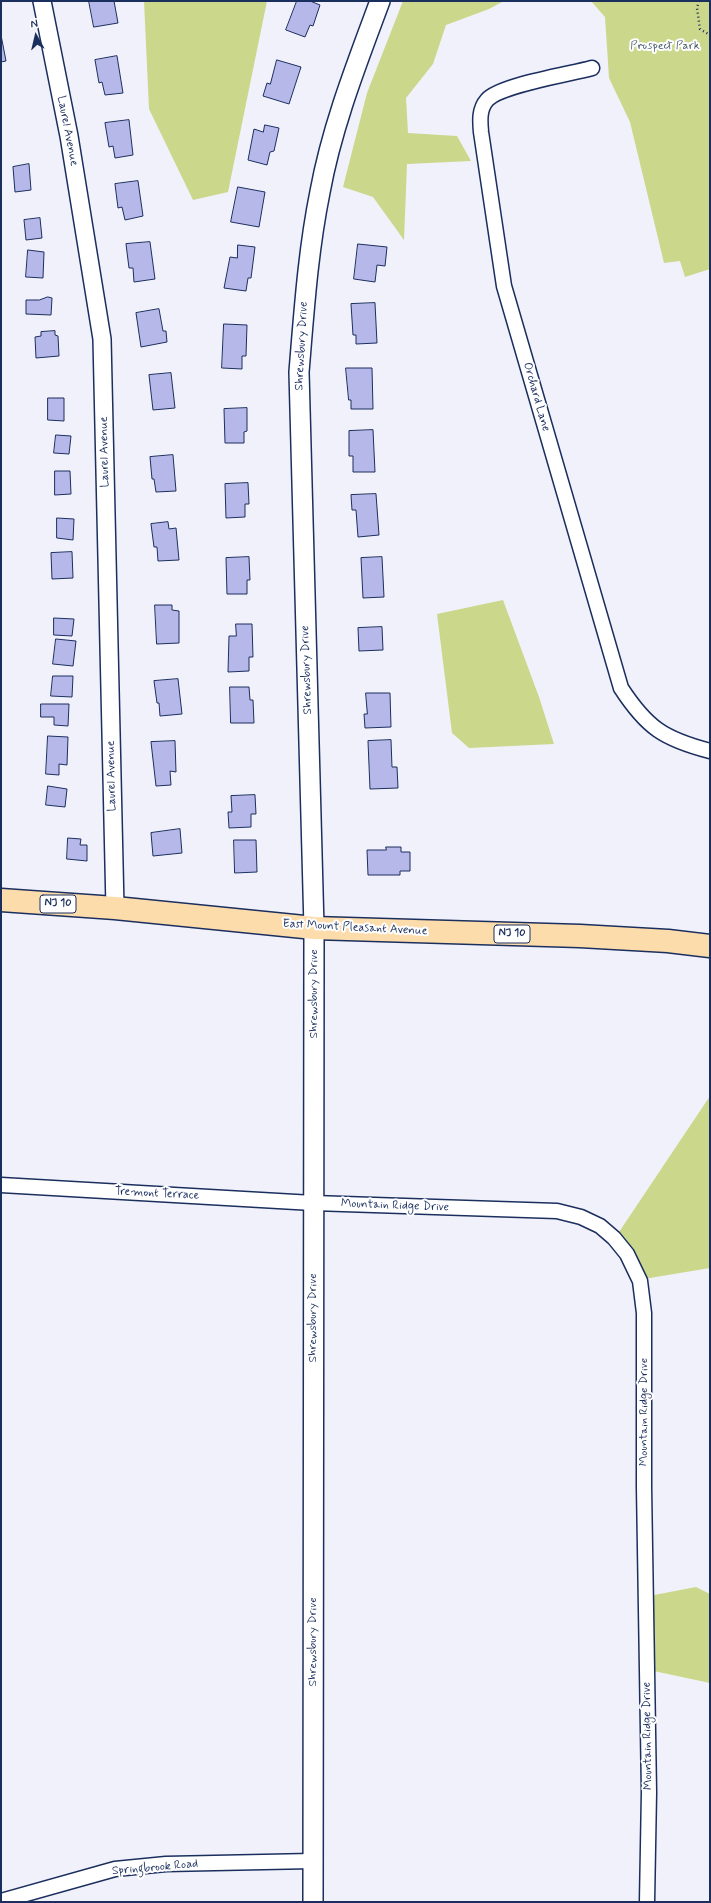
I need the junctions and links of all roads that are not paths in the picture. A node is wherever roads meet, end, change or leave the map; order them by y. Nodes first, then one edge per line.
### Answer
1 (42, 1) edge
2 (380, 1) edge
3 (592, 68) dead end
4 (710, 751) edge
5 (1, 900) edge
6 (115, 908) junction
7 (314, 928) junction
8 (710, 946) edge
9 (1, 1185) edge
10 (313, 1203) junction
11 (312, 1861) junction
12 (1, 1901) edge
13 (313, 1902) edge
14 (647, 1902) edge

1 - 6 street, Laurel Avenue
2 - 7 main road, Shrewsbury Drive
3 - 4 street, Orchard Lane
5 - 6 main road, East Mount Pleasant Avenue / NJ 10
6 - 7 main road, East Mount Pleasant Avenue / NJ 10
7 - 8 main road, East Mount Pleasant Avenue / NJ 10
7 - 10 main road, Shrewsbury Drive
9 - 10 street, Tremont Terrace
10 - 11 main road, Shrewsbury Drive
10 - 14 street, Mountain Ridge Drive
11 - 12 street, Springbrook Road
11 - 13 main road, Shrewsbury Drive

